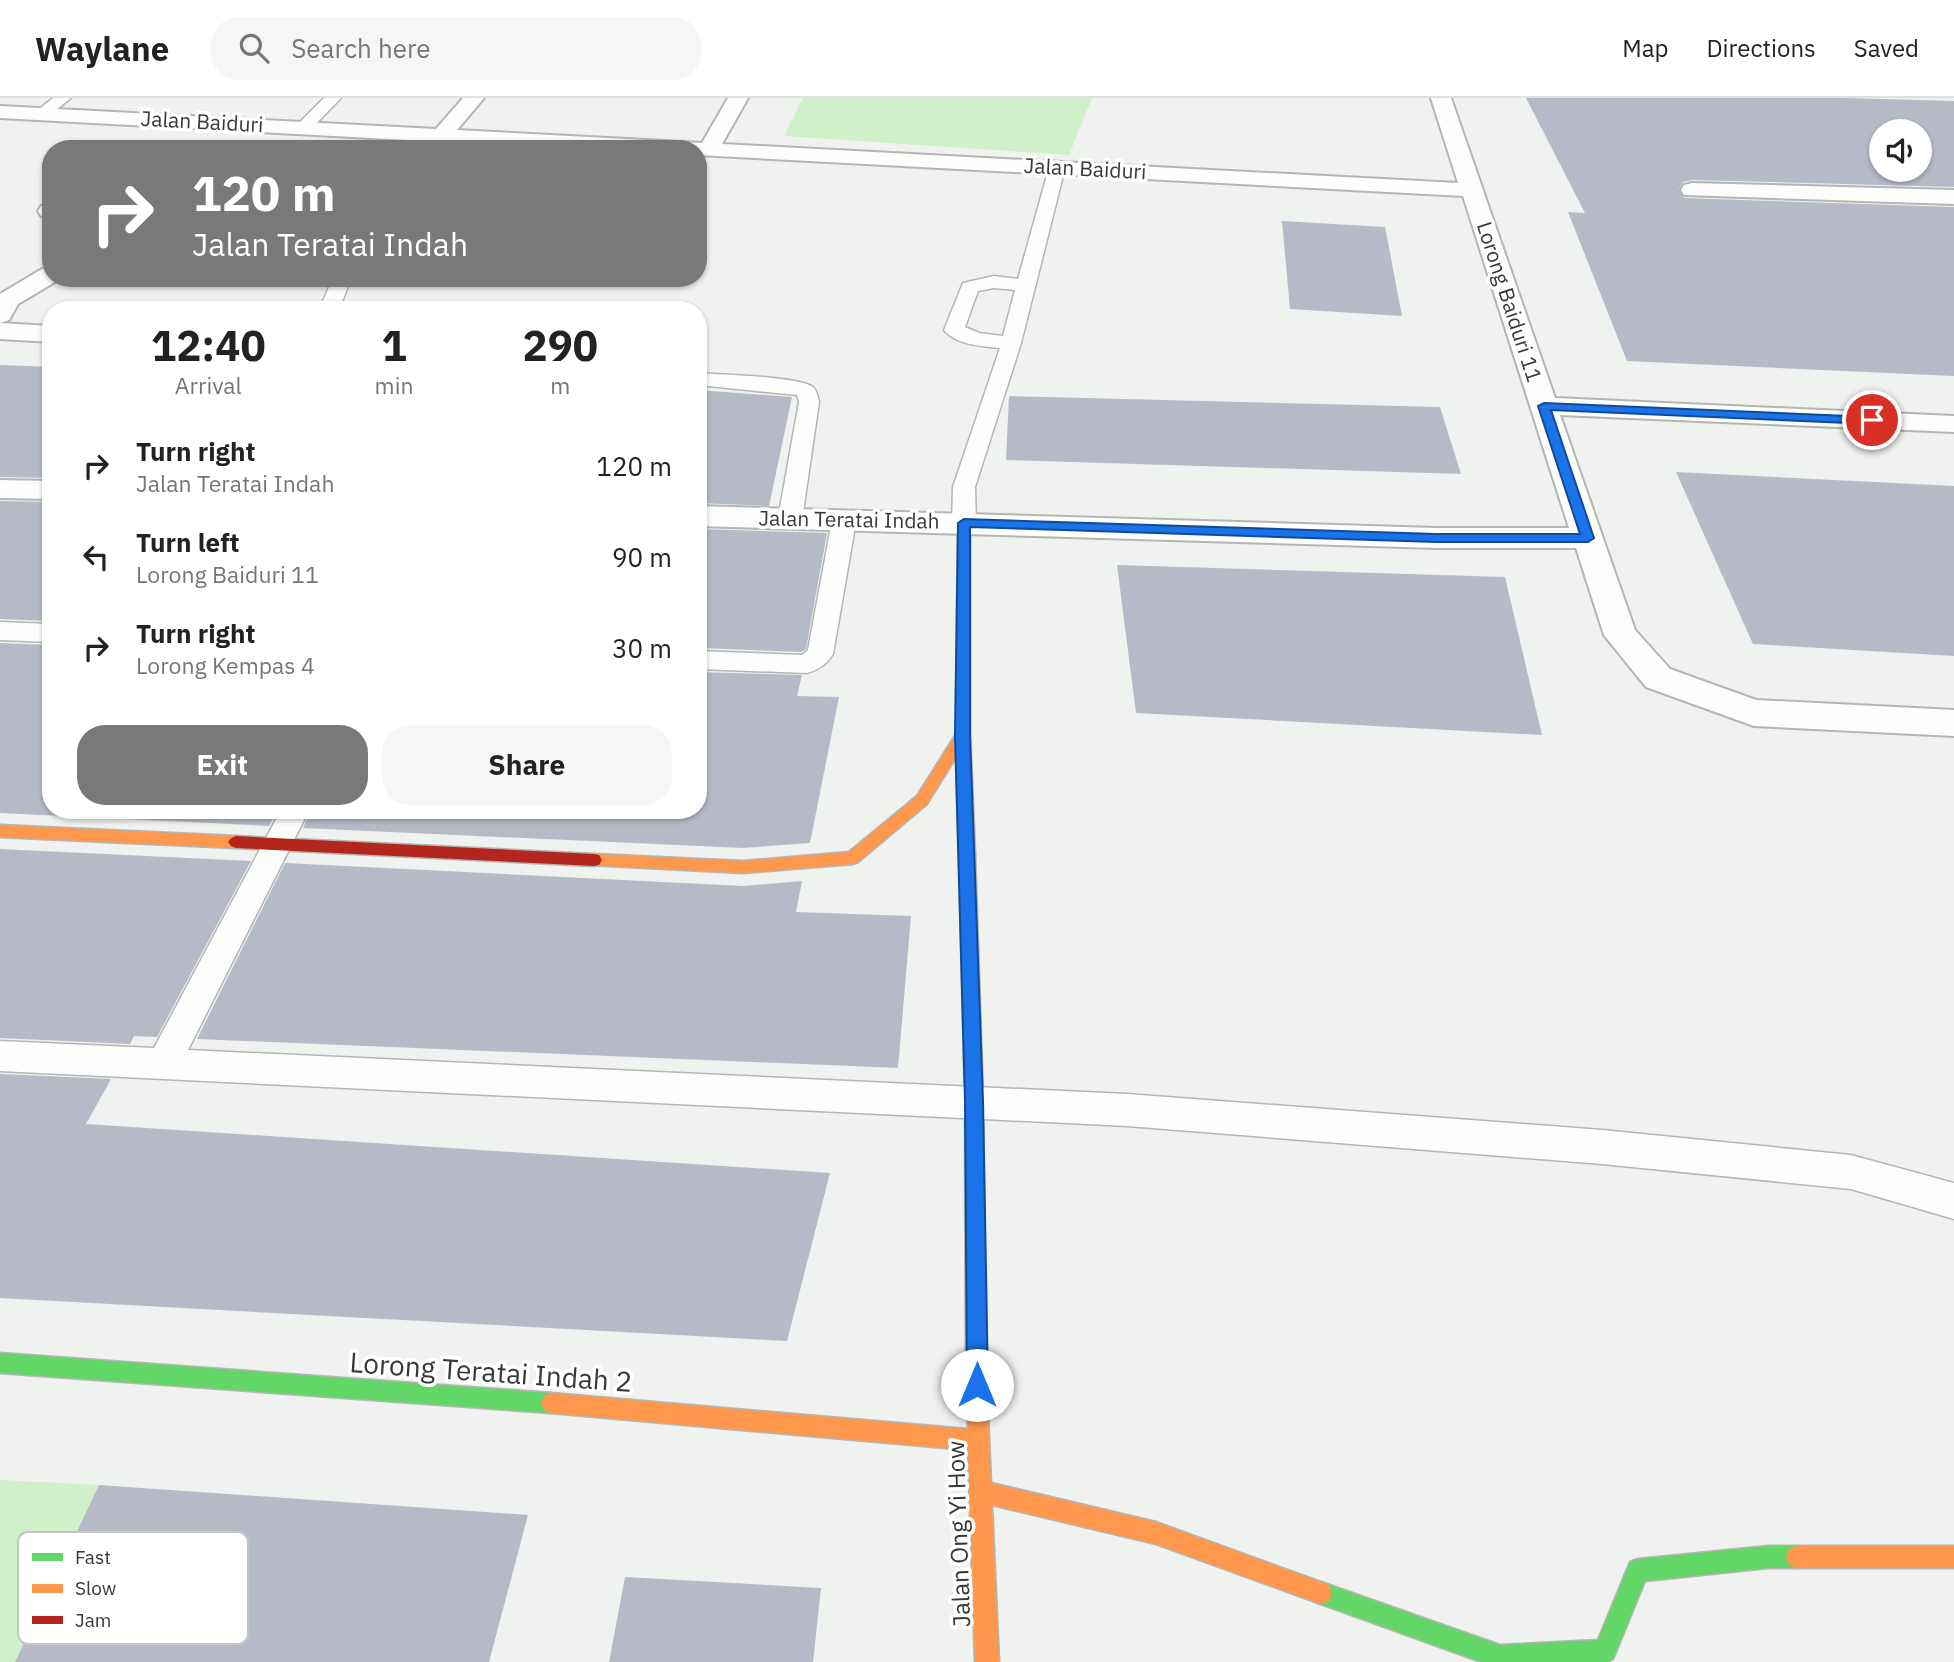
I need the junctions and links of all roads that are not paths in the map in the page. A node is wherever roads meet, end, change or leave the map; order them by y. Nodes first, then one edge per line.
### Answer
1 (63, 98) edge
2 (333, 98) edge
3 (474, 98) edge
4 (738, 98) edge
5 (1441, 98) edge
6 (180, 105) dead end
7 (0, 111) edge
8 (41, 114) junction
9 (162, 120) junction
10 (303, 128) junction
11 (442, 135) junction
12 (534, 140) edge
13 (707, 141) edge
14 (707, 149) edge
15 (1057, 168) junction
16 (1472, 190) junction
17 (1692, 190) dead end
18 (1954, 197) edge
19 (42, 280) edge
20 (1026, 286) junction
21 (3, 306) edge
22 (0, 331) edge
23 (42, 333) edge
24 (1011, 343) junction
25 (707, 380) edge
26 (1544, 406) junction
27 (1954, 424) edge
28 (0, 489) edge
29 (42, 490) edge
30 (707, 516) edge
31 (790, 519) junction
32 (844, 521) junction
33 (964, 523) junction
34 (1588, 538) junction
35 (0, 631) edge
36 (42, 633) edge
37 (707, 660) edge
38 (1954, 723) edge
39 (963, 735) junction
40 (290, 819) edge
41 (0, 831) edge
42 (277, 844) junction
43 (0, 1056) edge
44 (163, 1065) junction
45 (974, 1101) junction
46 (1954, 1201) edge
47 (0, 1363) edge
48 (977, 1440) junction
49 (980, 1491) junction
50 (1954, 1558) edge
51 (987, 1662) edge

1 - 8 lane
2 - 10 lane
3 - 11 street
4 - 13 street
5 - 16 street, Lorong Baiduri 11
6 - 9 street
7 - 8 street, Jalan Baiduri
8 - 9 street, Jalan Baiduri
9 - 10 street, Jalan Baiduri
10 - 11 street, Jalan Baiduri
11 - 12 street, Jalan Baiduri
14 - 15 street, Jalan Baiduri
15 - 16 street, Jalan Baiduri
15 - 20 lane
16 - 26 street, Lorong Baiduri 11
17 - 18 street
19 - 21 street
20 - 24 lane
20 - 24 lane
22 - 23 street
24 - 33 lane
25 - 31 lane
26 - 27 street
26 - 34 street, Lorong Baiduri 11
28 - 29 street
30 - 31 street, Jalan Teratai Indah
31 - 32 street, Jalan Teratai Indah
32 - 33 street, Jalan Teratai Indah
32 - 37 lane
33 - 34 street, Jalan Teratai Indah
33 - 39 street, Jalan Ong Yi How
34 - 38 street, Lorong Baiduri 11
35 - 36 lane
39 - 42 street
39 - 45 street, Jalan Ong Yi How
40 - 42 lane
41 - 42 street
42 - 44 lane
43 - 44 lane
44 - 45 lane
45 - 46 lane
45 - 48 street, Jalan Ong Yi How
47 - 48 street, Lorong Teratai Indah 2
48 - 49 street, Jalan Ong Yi How
49 - 50 street
49 - 51 street, Jalan Ong Yi How

